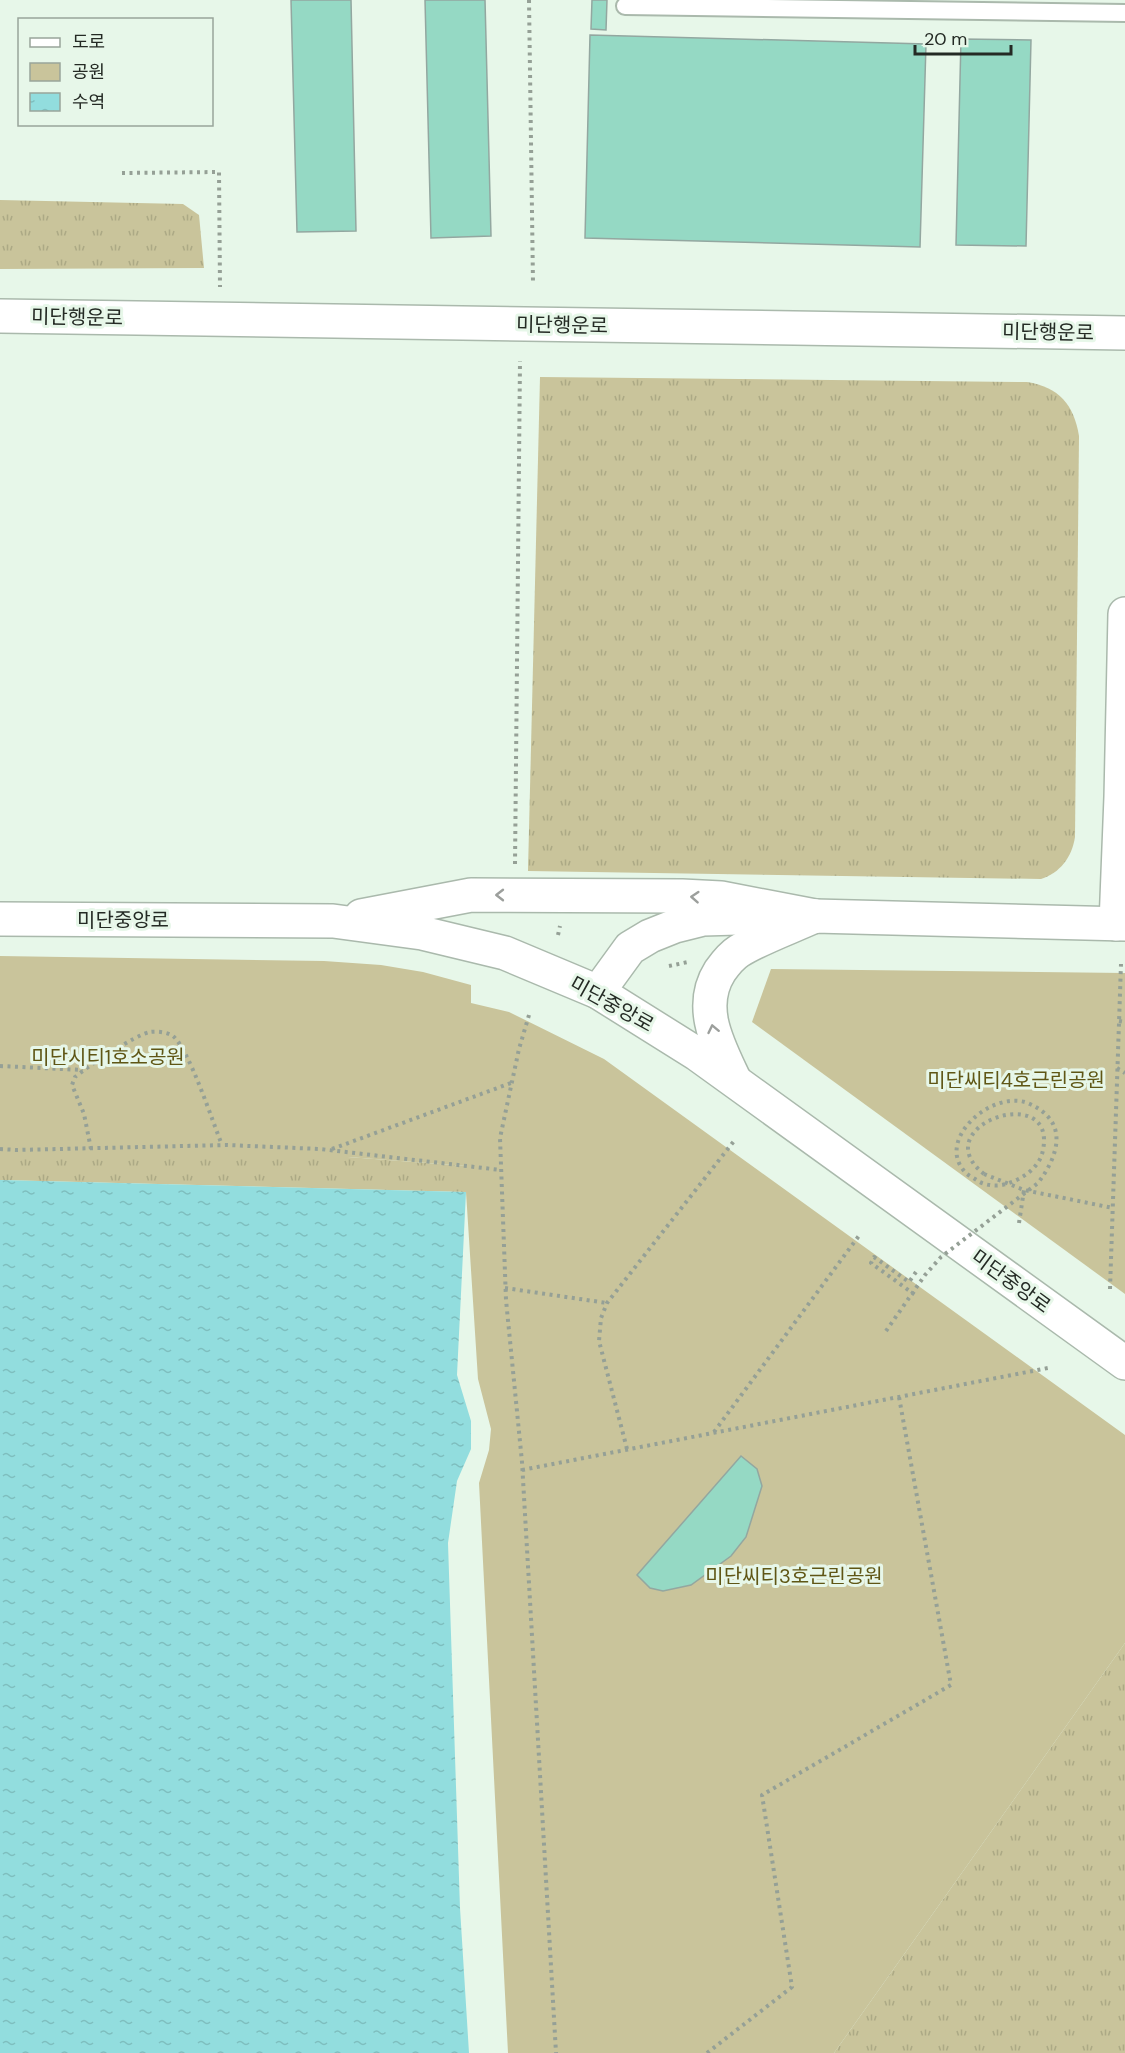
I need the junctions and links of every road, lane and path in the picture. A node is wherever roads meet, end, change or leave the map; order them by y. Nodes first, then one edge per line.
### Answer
1 (530, 0) edge
2 (625, 6) dead end
3 (1125, 13) edge
4 (122, 173) dead end
5 (533, 283) dead end
6 (0, 316) edge
7 (220, 319) junction
8 (1125, 333) edge
9 (520, 361) dead end
10 (1125, 614) edge
11 (515, 868) dead end
12 (815, 916) junction
13 (0, 919) edge
14 (333, 921) junction
15 (1120, 924) edge
16 (694, 961) dead end
17 (1121, 964) dead end
18 (660, 968) dead end
19 (598, 992) junction
20 (529, 1015) dead end
21 (1119, 1021) junction
22 (1125, 1022) edge
23 (0, 1066) edge
24 (1117, 1068) junction
25 (84, 1070) junction
26 (1125, 1073) edge
27 (736, 1082) junction
28 (512, 1083) junction
29 (734, 1141) dead end
30 (222, 1145) junction
31 (0, 1149) edge
32 (91, 1149) junction
33 (329, 1150) junction
34 (501, 1170) junction
35 (1024, 1190) junction
36 (1113, 1208) junction
37 (1019, 1223) dead end
38 (861, 1233) dead end
39 (916, 1272) dead end
40 (505, 1288) junction
41 (1110, 1289) dead end
42 (912, 1293) junction
43 (918, 1297) dead end
44 (607, 1303) junction
45 (886, 1330) dead end
46 (1125, 1363) edge
47 (1048, 1368) dead end
48 (899, 1397) junction
49 (713, 1433) junction
50 (627, 1449) junction
51 (522, 1470) junction
52 (556, 2053) edge
53 (707, 2053) edge

1 - 5 path
2 - 3 lane
4 - 7 path
6 - 7 street, 미단행운로
7 - 8 street, 미단행운로
9 - 11 path
10 - 15 street
12 -> 14 street
12 - 15 street
12 - 19 street
27 -> 12 street
13 - 14 street, 미단중앙로
14 - 19 street, 미단중앙로
16 - 18 path
17 - 21 path
19 - 27 street, 미단중앙로
20 - 28 path
21 - 22 path
21 - 24 path
23 - 25 path
24 - 26 path
24 - 36 path
25 - 30 path
25 - 32 path
27 - 46 street, 미단중앙로
28 - 33 path
28 - 34 path
29 - 44 path
30 - 32 path
30 - 33 path
31 - 32 path
33 - 34 path
34 - 40 path
35 - 36 path
35 - 37 path
35 - 42 path, bridge
36 - 41 path
38 - 49 path
39 - 42 path
40 - 44 path
40 - 51 path
42 - 43 path, bridge
42 - 45 path, bridge
44 - 50 path
47 - 48 path
48 - 49 path
48 - 53 path
49 - 50 path
50 - 51 path
51 - 52 path

